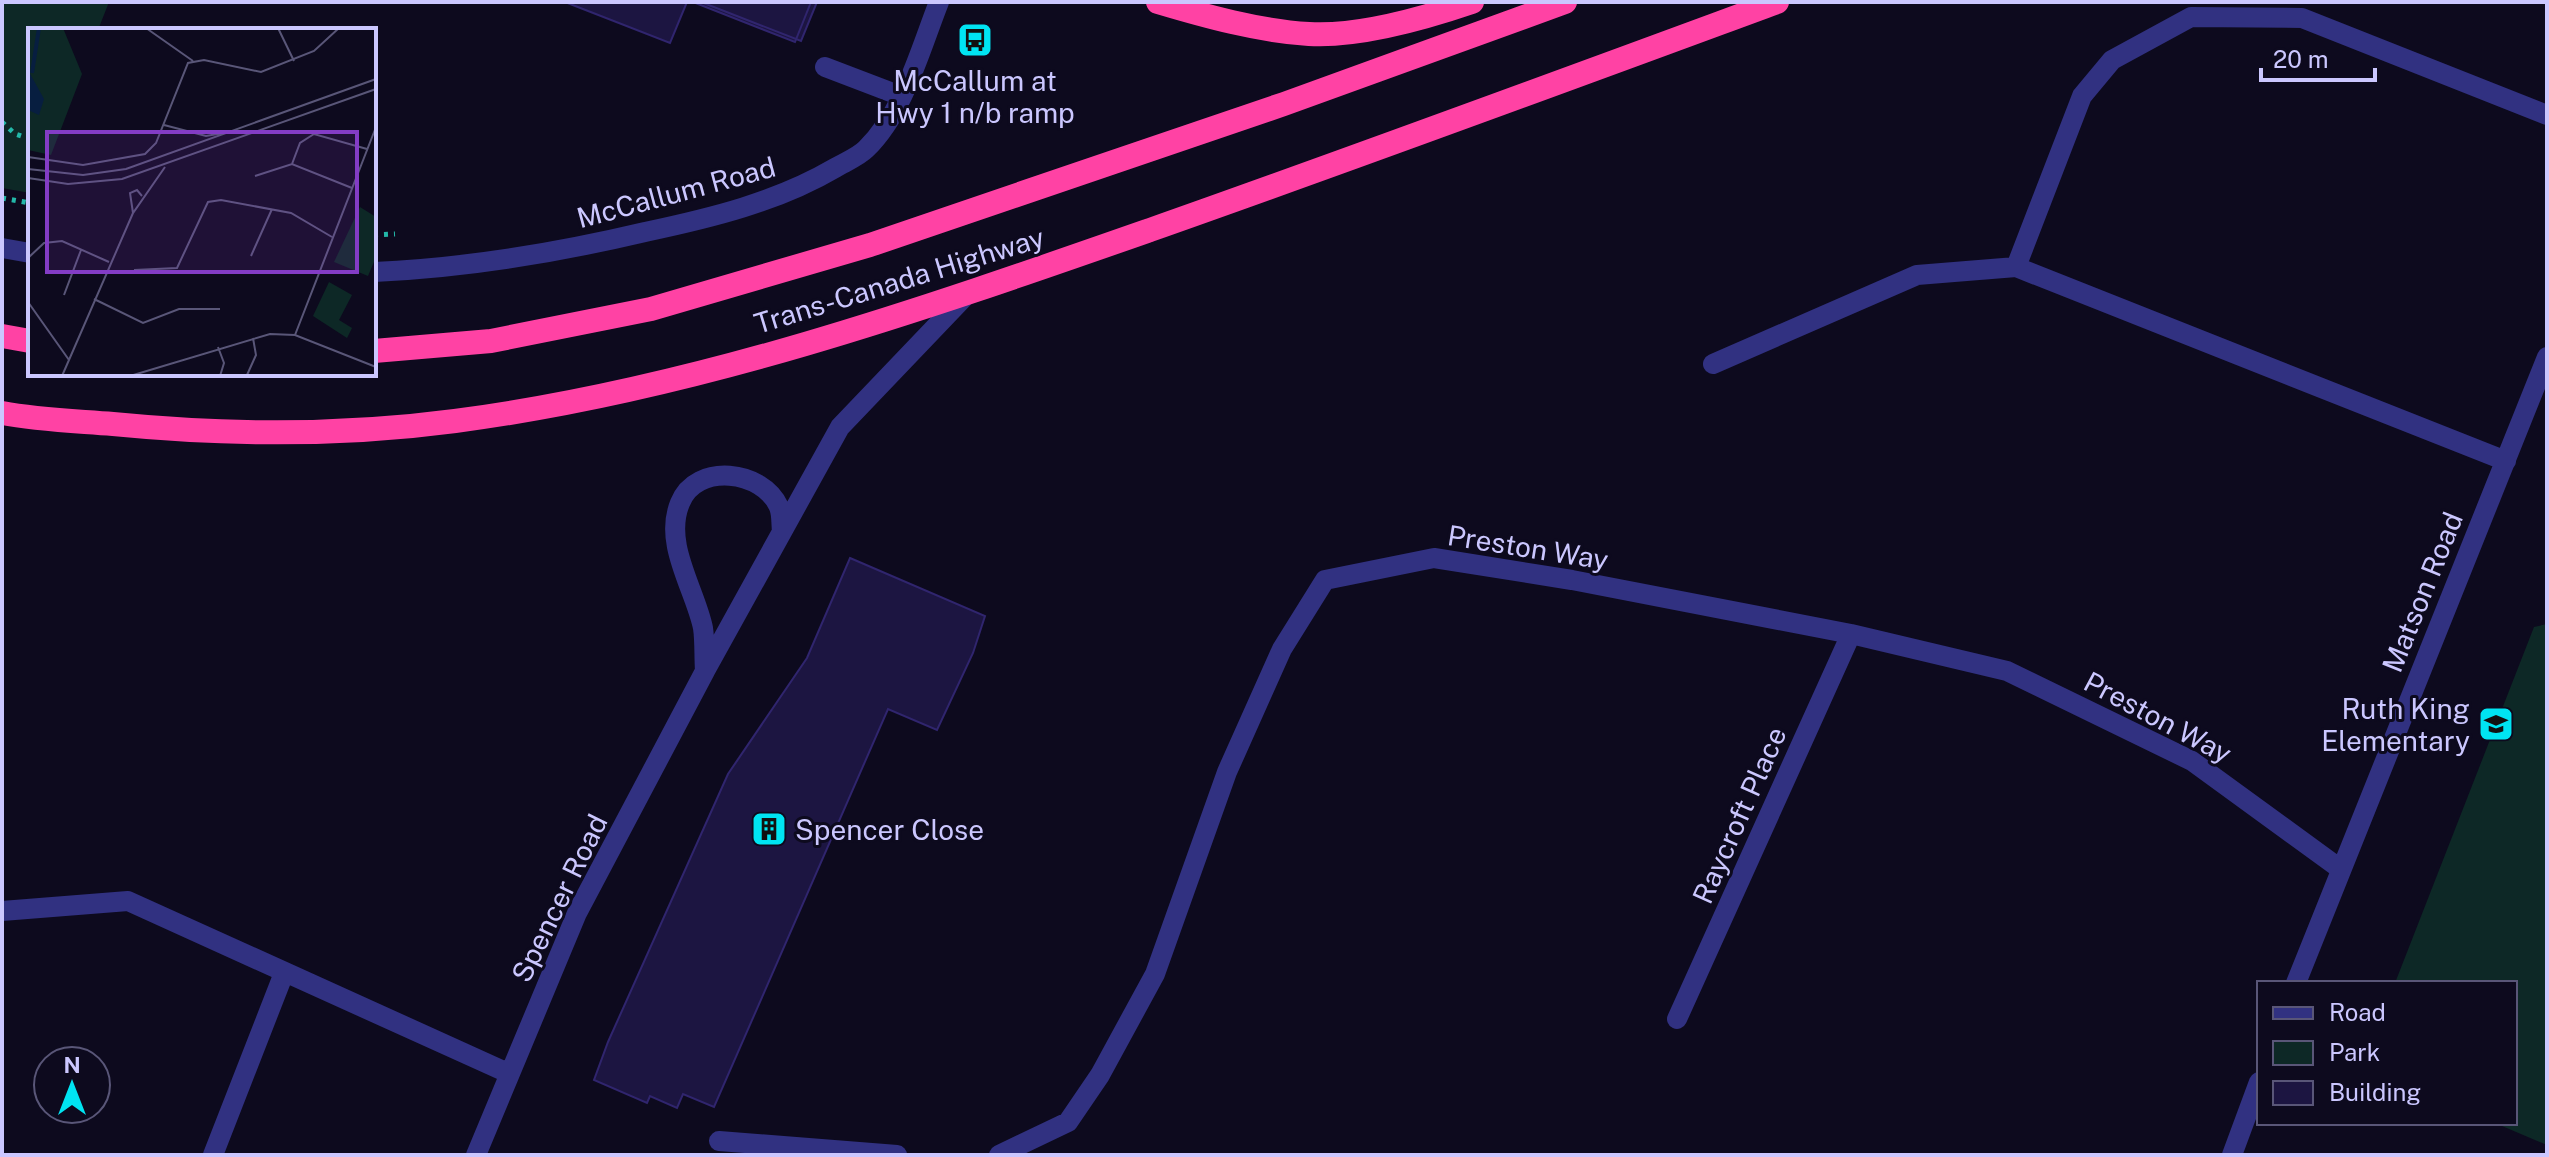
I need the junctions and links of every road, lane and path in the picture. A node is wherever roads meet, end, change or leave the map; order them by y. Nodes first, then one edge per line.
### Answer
1 (939, 2) edge
2 (1158, 2) edge
3 (1472, 2) edge
4 (1565, 2) edge
5 (1777, 2) edge
6 (825, 67) dead end
7 (901, 96) junction
8 (2547, 115) edge
9 (2, 122) edge
10 (28, 138) edge
11 (2, 198) edge
12 (28, 203) edge
13 (395, 234) dead end
14 (376, 235) edge
15 (2, 248) edge
16 (28, 253) edge
17 (2016, 267) junction
18 (376, 272) edge
19 (970, 291) junction
20 (2, 336) edge
21 (28, 341) edge
22 (376, 351) edge
23 (2547, 357) edge
24 (1713, 364) dead end
25 (2, 413) edge
26 (2506, 461) junction
27 (782, 531) junction
28 (1851, 634) junction
29 (705, 671) junction
30 (2339, 868) junction
31 (2, 911) edge
32 (284, 973) junction
33 (2297, 981) edge
34 (1677, 1019) dead end
35 (508, 1073) junction
36 (2257, 1087) edge
37 (719, 1141) dead end
38 (213, 1155) edge
39 (476, 1155) edge
40 (897, 1155) edge
41 (999, 1155) edge
42 (2232, 1155) edge

1 - 7 street, McCallum Road
2 - 3 highway
4 - 22 highway, Trans-Canada Highway
5 - 19 highway, Trans-Canada Highway
6 - 7 street
7 - 18 street, McCallum Road
8 - 17 street
9 - 10 path
11 - 12 path
13 - 14 path
15 - 16 street
17 - 24 street
17 - 26 street
19 - 25 highway, Trans-Canada Highway
19 - 27 street, Spencer Road
20 - 21 highway
23 - 26 street, Matson Road
26 - 30 street, Matson Road
27 - 29 street, Spencer Road
27 - 29 street
28 - 30 street, Preston Way
28 - 34 street, Raycroft Place
28 - 41 street, Preston Way
29 - 35 street, Spencer Road
30 - 33 street, Matson Road
31 - 32 street
32 - 35 street
32 - 38 street
35 - 39 street, Spencer Road
36 - 42 street
37 - 40 street

